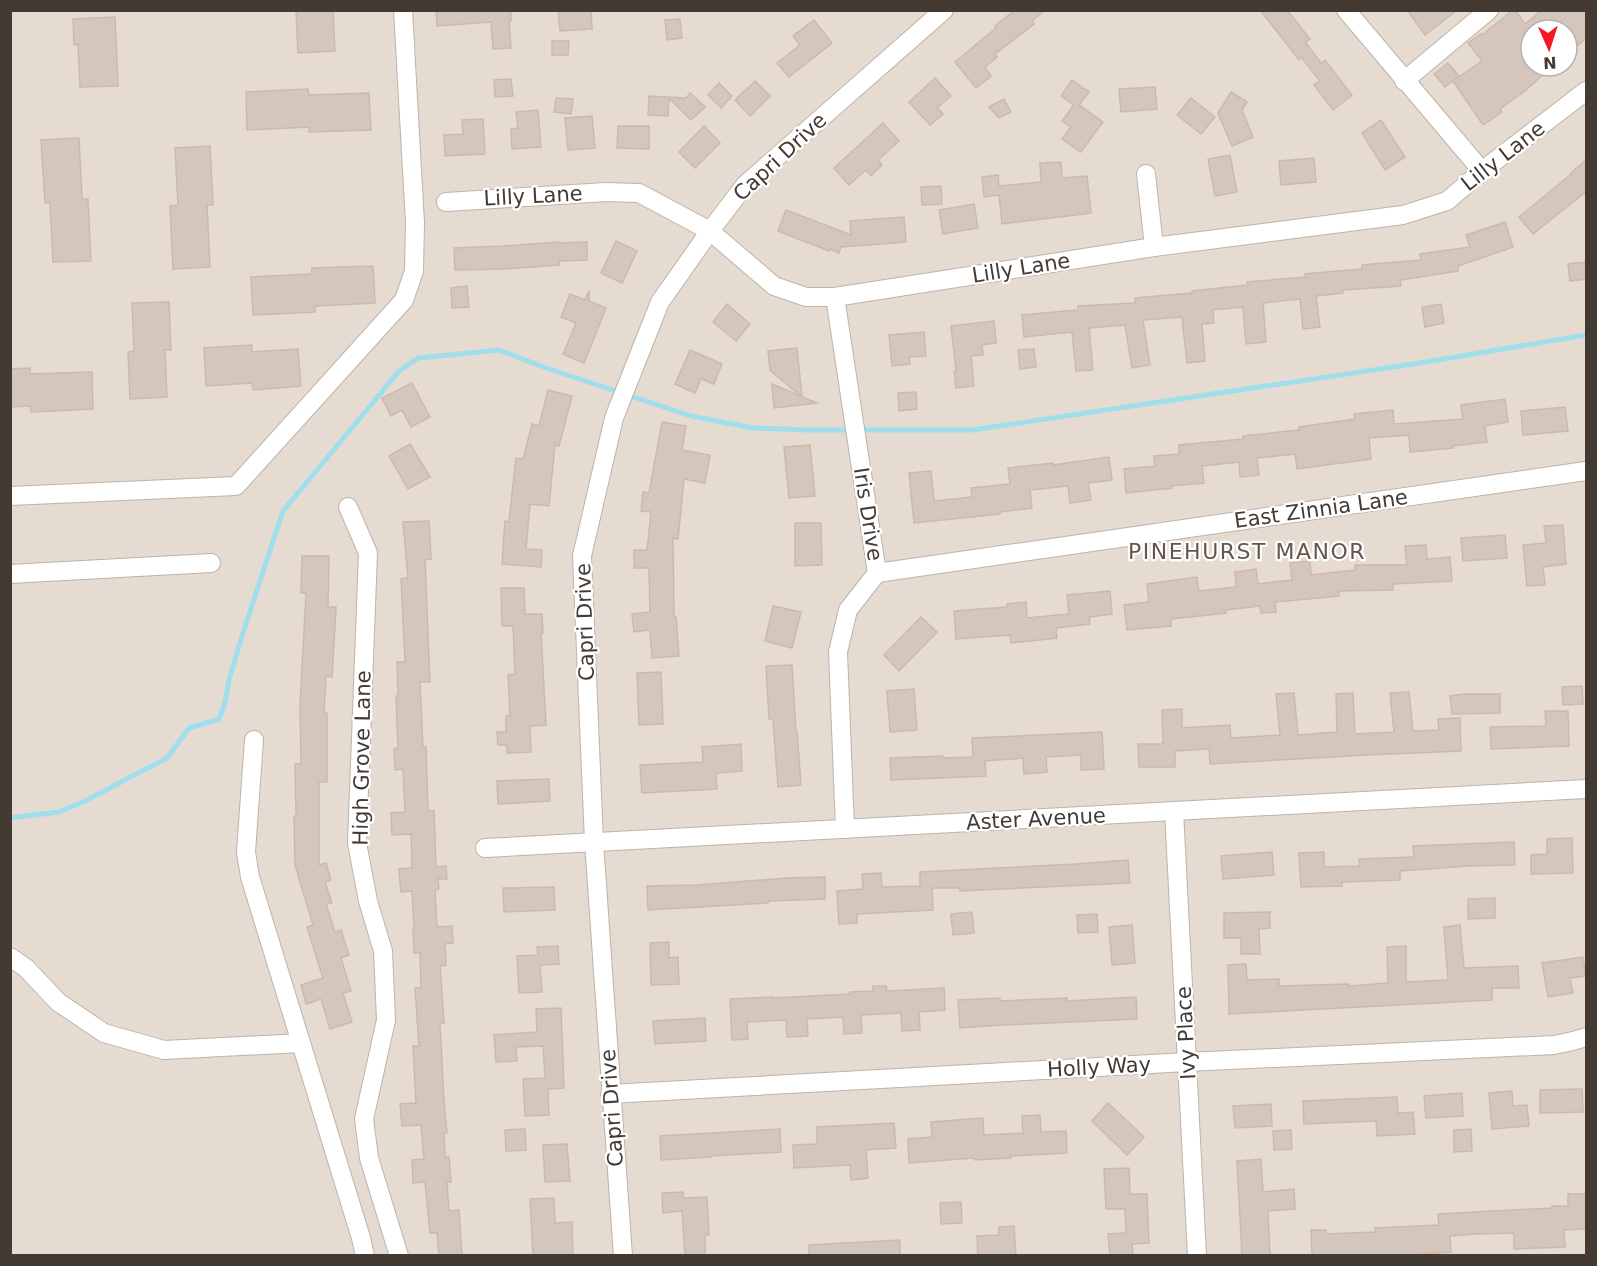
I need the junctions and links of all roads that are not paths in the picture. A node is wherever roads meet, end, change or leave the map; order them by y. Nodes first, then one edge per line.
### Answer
1 (403, 10) edge
2 (944, 10) edge
3 (1346, 10) edge
4 (1489, 10) edge
5 (1404, 81) junction
6 (1587, 92) edge
7 (1482, 171) junction
8 (1146, 174) dead end
9 (446, 202) dead end
10 (710, 231) junction
11 (1154, 247) junction
12 (835, 297) junction
13 (1587, 471) edge
14 (10, 496) edge
15 (348, 507) dead end
16 (211, 563) dead end
17 (877, 573) junction
18 (10, 574) edge
19 (254, 740) dead end
20 (1587, 789) edge
21 (1174, 811) junction
22 (845, 829) junction
23 (594, 842) junction
24 (485, 848) dead end
25 (10, 957) edge
26 (1587, 1037) edge
27 (301, 1043) junction
28 (1187, 1062) junction
29 (610, 1094) junction
30 (364, 1256) edge
31 (399, 1256) edge
32 (622, 1256) edge
33 (1197, 1256) edge

1 - 14 street
2 - 10 street, Capri Drive
3 - 5 street
4 - 5 street
5 - 7 street
6 - 7 street, Lilly Lane
7 - 11 street, Lilly Lane
8 - 11 street
9 - 10 street, Lilly Lane
10 - 12 street, Lilly Lane
10 - 23 street, Capri Drive
11 - 12 street, Lilly Lane
12 - 17 street, Iris Drive
13 - 17 street, East Zinnia Lane
15 - 31 street, High Grove Lane
16 - 18 street
17 - 22 street, Iris Drive
19 - 27 street
20 - 21 street, Aster Avenue
21 - 22 street, Aster Avenue
21 - 28 street, Ivy Place
22 - 23 street, Aster Avenue
23 - 24 street, Aster Avenue
23 - 29 street, Capri Drive
25 - 27 street
26 - 28 street, Holly Way
27 - 30 street
28 - 29 street, Holly Way
28 - 33 street, Ivy Place
29 - 32 street, Capri Drive

